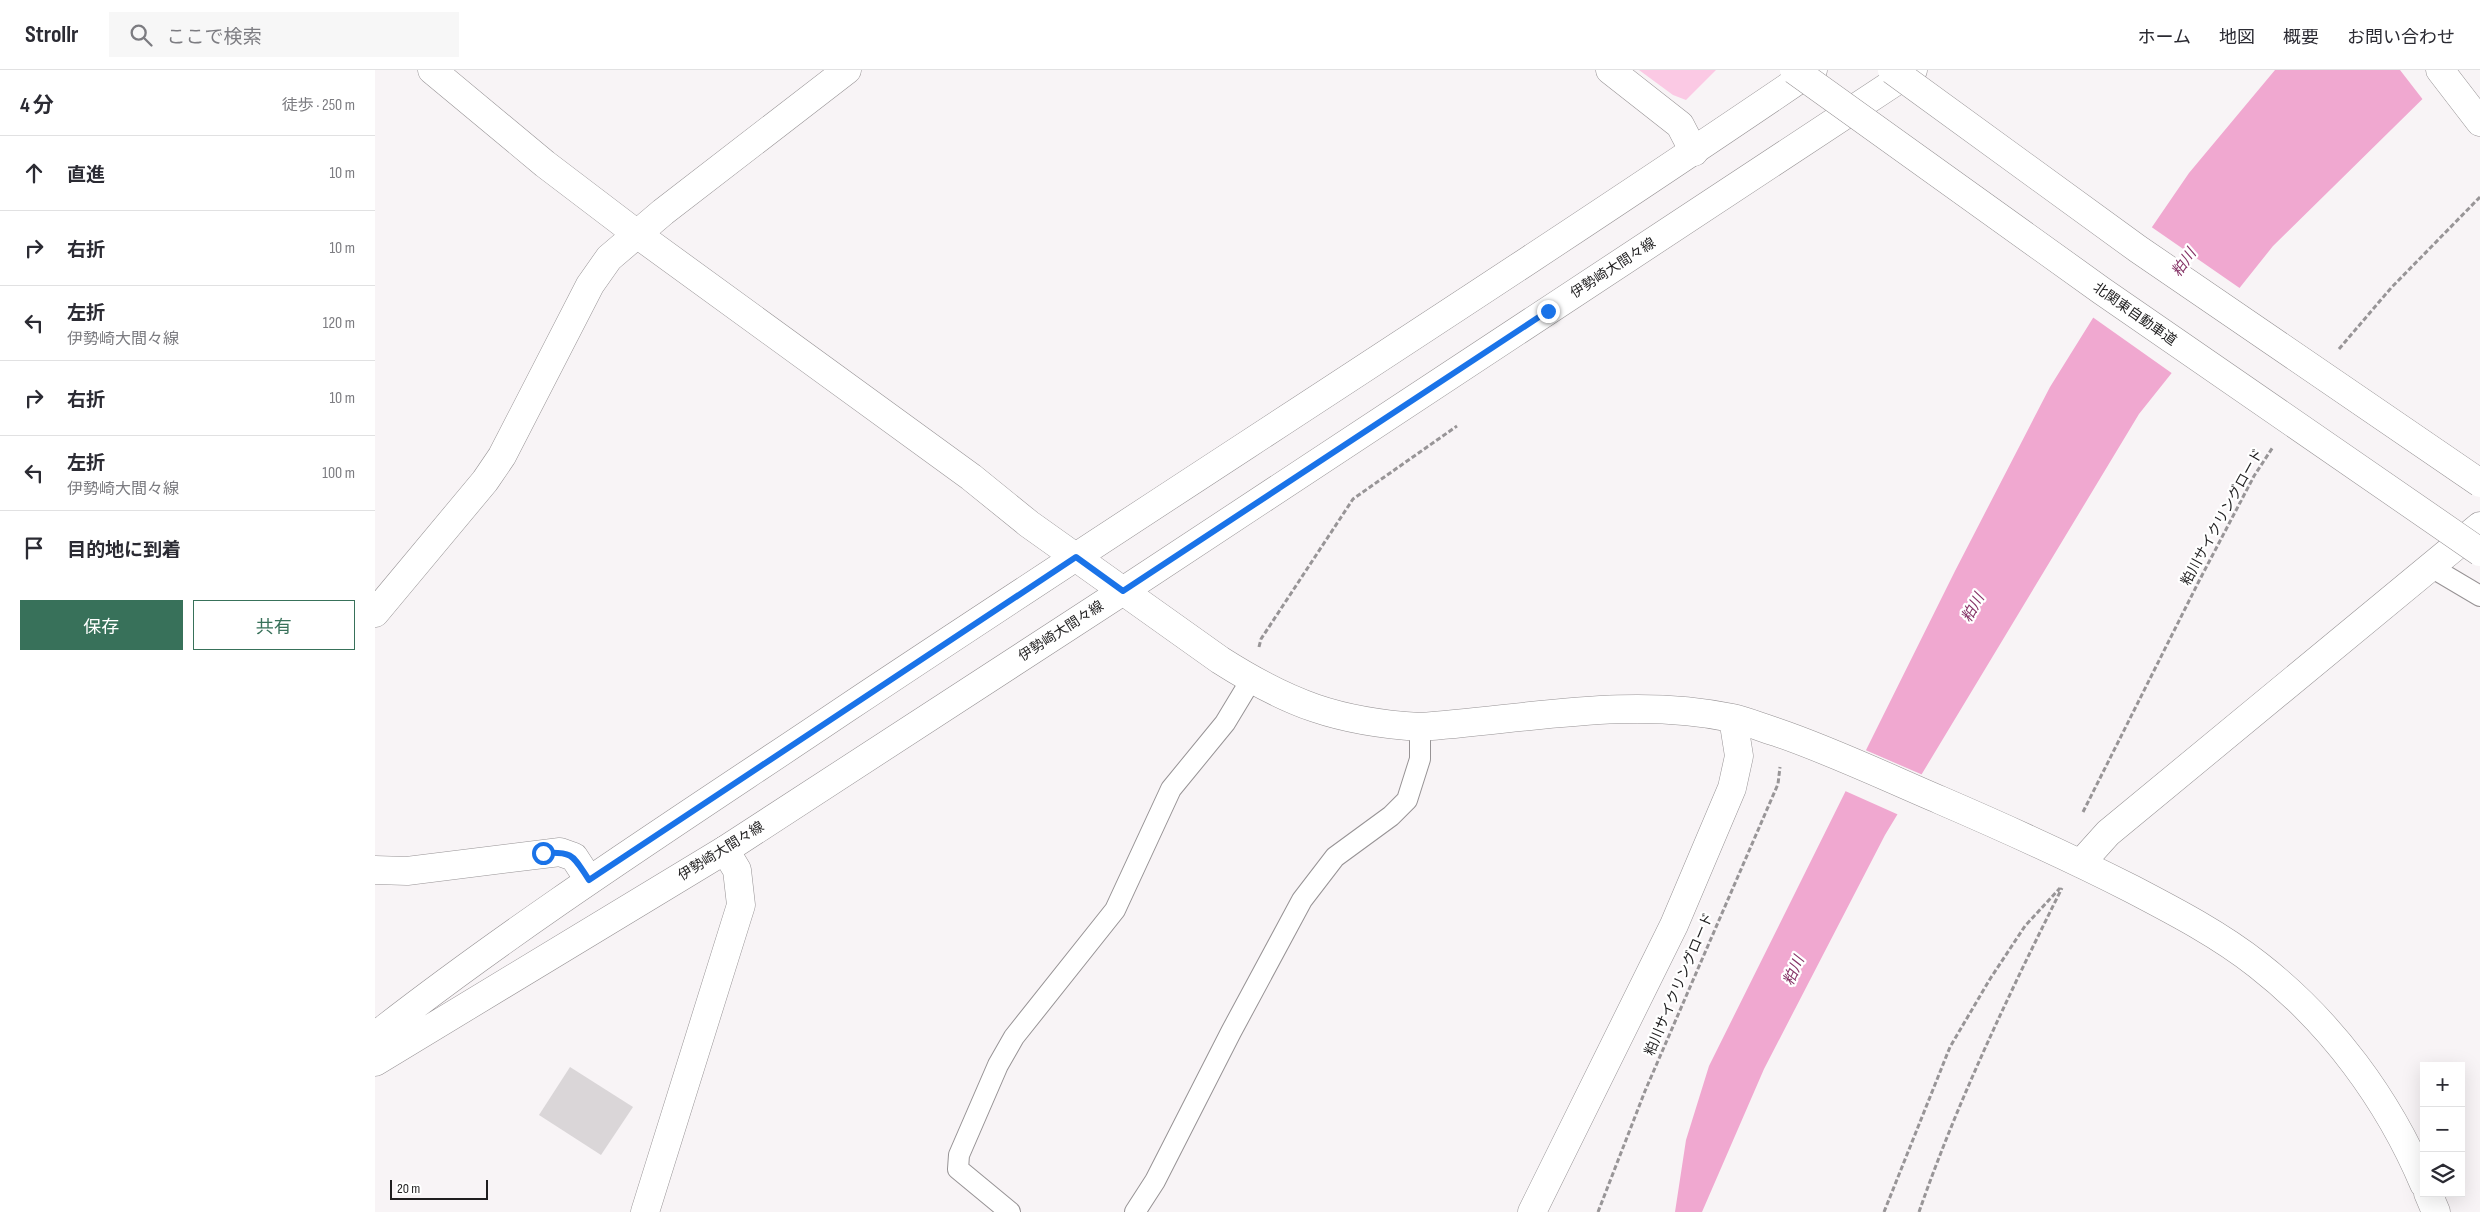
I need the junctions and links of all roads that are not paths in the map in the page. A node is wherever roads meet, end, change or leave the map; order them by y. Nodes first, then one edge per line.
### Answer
1 (432, 70) edge
2 (847, 70) edge
3 (1610, 70) edge
4 (1794, 70) edge
5 (1813, 70) edge
6 (1892, 70) edge
7 (1913, 70) edge
8 (2440, 70) edge
9 (2480, 122) edge
10 (1693, 152) junction
11 (637, 234) junction
12 (2480, 483) edge
13 (2480, 526) edge
14 (2480, 552) edge
15 (1076, 557) junction
16 (2431, 567) junction
17 (1123, 591) junction
18 (2480, 596) edge
19 (375, 613) edge
20 (1251, 680) junction
21 (1733, 718) junction
22 (1420, 727) junction
23 (725, 850) junction
24 (375, 870) edge
25 (2073, 872) junction
26 (589, 880) junction
27 (375, 1036) edge
28 (375, 1062) edge
29 (2420, 1174) edge
30 (2430, 1197) edge
31 (645, 1212) edge
32 (1010, 1212) edge
33 (1135, 1212) edge
34 (1532, 1212) edge
35 (2436, 1212) edge

1 - 11 main road
2 - 11 main road
3 - 10 main road
4 - 14 main road, 北関東自動車道, bridge
5 - 10 main road
6 - 12 main road, bridge
7 - 17 main road, 伊勢崎大間々線
8 - 9 main road
10 - 15 main road
11 - 15 main road
11 - 19 main road
13 - 16 main road
15 - 17 main road
15 - 26 main road
16 - 18 lane
16 - 25 main road
17 - 20 main road
17 - 23 main road, 伊勢崎大間々線
20 - 22 main road
20 - 32 lane
21 - 22 main road
21 - 25 main road
21 - 34 main road
22 - 33 lane
23 - 28 main road, 伊勢崎大間々線
23 - 31 main road
24 - 26 main road
25 - 29 main road
26 - 27 main road
30 - 35 main road

